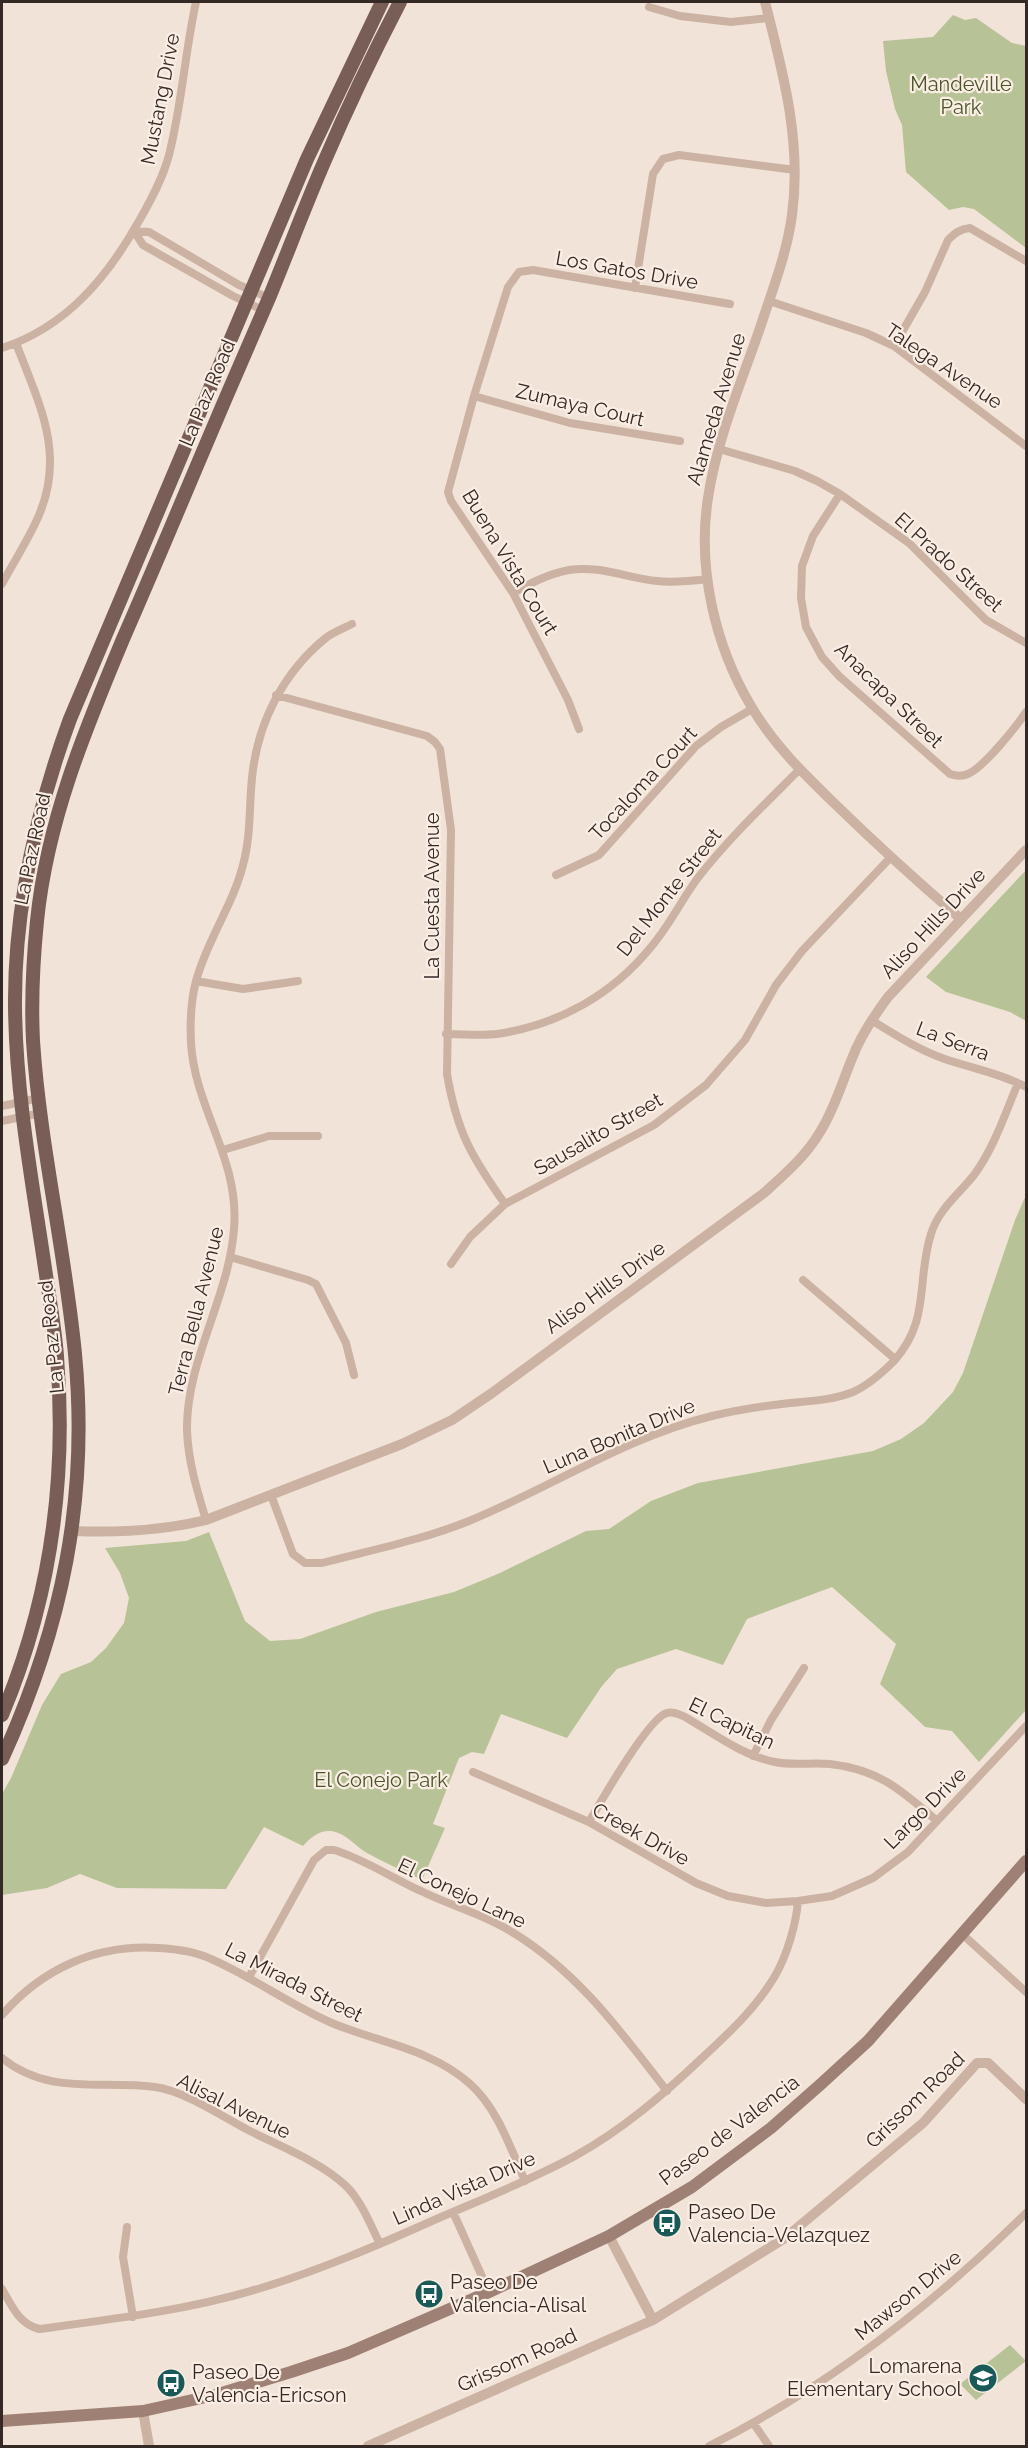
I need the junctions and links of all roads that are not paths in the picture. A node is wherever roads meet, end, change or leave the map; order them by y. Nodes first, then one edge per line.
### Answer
1 (196, 2) edge
2 (382, 2) edge
3 (400, 2) edge
4 (765, 2) edge
5 (649, 7) dead end
6 (769, 18) junction
7 (795, 170) junction
8 (134, 231) junction
9 (1026, 261) edge
10 (519, 272) joint
11 (635, 288) junction
12 (250, 297) junction
13 (769, 301) junction
14 (266, 304) junction
15 (730, 304) dead end
16 (16, 343) junction
17 (894, 346) junction
18 (2, 348) edge
19 (474, 396) junction
20 (680, 441) dead end
21 (1026, 446) edge
22 (719, 449) junction
23 (840, 494) junction
24 (708, 579) junction
25 (2, 584) edge
26 (513, 593) junction
27 (352, 624) dead end
28 (1026, 643) edge
29 (276, 695) junction
30 (752, 709) junction
31 (1026, 712) edge
32 (579, 729) dead end
33 (800, 769) junction
34 (1026, 850) edge
35 (890, 858) junction
36 (556, 875) dead end
37 (961, 919) junction
38 (196, 981) junction
39 (298, 981) dead end
40 (871, 1020) junction
41 (446, 1034) junction
42 (1022, 1085) edge
43 (39, 1098) junction
44 (21, 1101) junction
45 (2, 1106) edge
46 (41, 1113) junction
47 (23, 1117) junction
48 (2, 1121) edge
49 (318, 1136) dead end
50 (223, 1150) junction
51 (505, 1204) junction
52 (230, 1257) junction
53 (451, 1264) dead end
54 (803, 1280) dead end
55 (895, 1359) junction
56 (354, 1375) dead end
57 (271, 1495) junction
58 (206, 1520) junction
59 (54, 1530) junction
60 (73, 1531) junction
61 (804, 1668) dead end
62 (2, 1715) edge
63 (1026, 1726) edge
64 (753, 1756) junction
65 (2, 1758) edge
66 (473, 1772) dead end
67 (937, 1821) junction
68 (589, 1822) junction
69 (1026, 1861) edge
70 (798, 1901) junction
71 (961, 1933) junction
72 (249, 1977) junction
73 (1026, 1992) edge
74 (2, 2015) edge
75 (2, 2058) edge
76 (667, 2091) junction
77 (1026, 2099) edge
78 (525, 2181) junction
79 (453, 2212) junction
80 (1026, 2213) edge
81 (127, 2227) dead end
82 (609, 2236) junction
83 (380, 2244) junction
84 (2, 2289) edge
85 (489, 2292) junction
86 (132, 2317) junction
87 (653, 2320) junction
88 (143, 2411) junction
89 (2, 2421) edge
90 (754, 2424) junction
91 (149, 2446) edge
92 (368, 2446) edge
93 (709, 2446) edge
94 (769, 2446) edge

1 - 8 street, Mustang Drive
2 - 12 main road, La Paz Road
3 - 14 main road, La Paz Road
4 - 6 street, Alameda Avenue
5 - 6 street
6 - 7 street, Alameda Avenue
7 - 11 street
7 - 13 street, Alameda Avenue
8 - 12 street
8 - 12 street
8 - 16 street, Mustang Drive
9 - 17 street
10 - 11 street, Los Gatos Drive
10 - 19 street, Buena Vista Court
11 - 15 street, Los Gatos Drive
12 - 14 street
12 - 14 street
12 - 44 main road, La Paz Road
13 - 17 street, Talega Avenue
13 - 22 street, Alameda Avenue
14 - 43 main road, La Paz Road
16 - 18 street, Mustang Drive
16 - 25 street
17 - 21 street, Talega Avenue
19 - 20 street, Zumaya Court
19 - 26 street, Buena Vista Court
22 - 23 street, El Prado Street
22 - 24 street, Alameda Avenue
23 - 28 street, El Prado Street
23 - 31 street, Anacapa Street
24 - 26 street
24 - 30 street, Alameda Avenue
26 - 32 street, Buena Vista Court
27 - 29 street, Terra Bella Avenue
29 - 38 street, Terra Bella Avenue
29 - 41 street, La Cuesta Avenue
30 - 33 street, Alameda Avenue
30 - 36 street, Tocaloma Court
33 - 35 street, Alameda Avenue
33 - 41 street, Del Monte Street
34 - 37 street, Aliso Hills Drive
35 - 37 street, Alameda Avenue
35 - 51 street, Sausalito Street
37 - 40 street, Aliso Hills Drive
38 - 39 street
38 - 50 street, Terra Bella Avenue
40 - 42 street, La Serra
40 - 57 street, Aliso Hills Drive
41 - 51 street, La Cuesta Avenue
42 - 55 street, Luna Bonita Drive
43 - 44 street
43 - 46 main road, La Paz Road
44 - 45 street
44 - 47 main road, La Paz Road
46 - 47 street
46 - 60 main road, La Paz Road
47 - 48 street
47 - 59 main road, La Paz Road
49 - 50 street
50 - 52 street, Terra Bella Avenue
51 - 53 street, Sausalito Street
52 - 56 street
52 - 58 street, Terra Bella Avenue
54 - 55 street
55 - 57 street, Luna Bonita Drive
57 - 58 street, Aliso Hills Drive
58 - 60 street, Aliso Hills Drive
59 - 60 street, Aliso Hills Drive
59 - 62 main road, La Paz Road
60 - 65 main road, La Paz Road
61 - 64 street
63 - 67 street, Largo Drive
64 - 67 street, El Capitan
64 - 68 street, El Capitan
66 - 68 street, Creek Drive
67 - 70 street, Largo Drive
68 - 70 street, Creek Drive
69 - 71 main road, Paseo de Valencia
70 - 76 street, Linda Vista Drive
71 - 73 street
71 - 82 main road, Paseo de Valencia
72 - 74 street, La Mirada Street
72 - 76 street, El Conejo Lane
72 - 78 street, La Mirada Street
75 - 83 street, Alisal Avenue
76 - 78 street, Linda Vista Drive
77 - 87 street, Grissom Road
78 - 79 street, Linda Vista Drive
79 - 83 street, Linda Vista Drive
79 - 85 street
80 - 90 street, Mawson Drive
81 - 86 street
82 - 85 main road, Paseo de Valencia
82 - 87 street
83 - 86 street, Linda Vista Drive
84 - 86 street, Linda Vista Drive
85 - 88 main road, Paseo de Valencia
87 - 92 street, Grissom Road
88 - 89 main road, Paseo de Valencia
88 - 91 street
90 - 93 street, Mawson Drive
90 - 94 street

